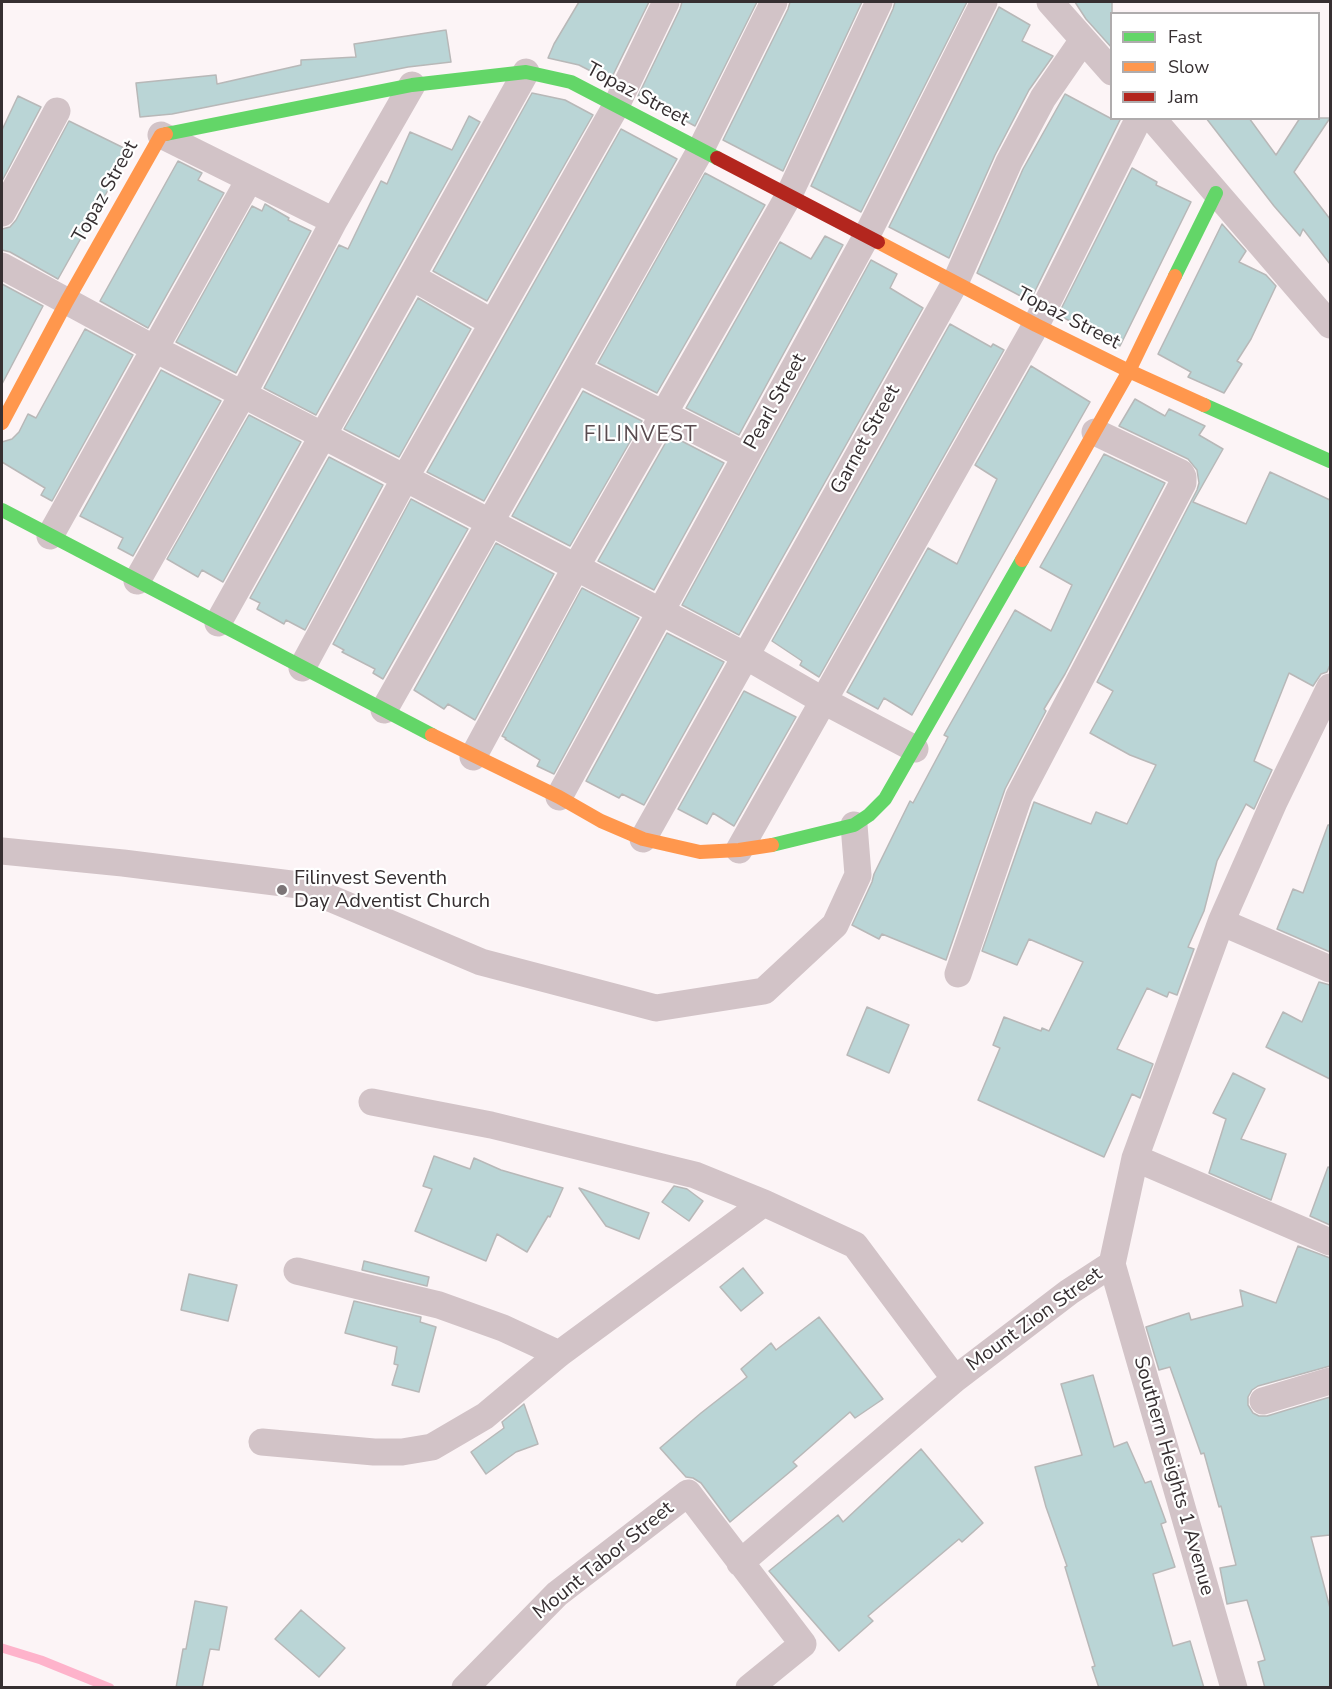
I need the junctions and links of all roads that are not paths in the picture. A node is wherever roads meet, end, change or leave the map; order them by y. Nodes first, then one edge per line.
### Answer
1 (666, 2) edge
2 (774, 2) edge
3 (879, 2) edge
4 (984, 2) edge
5 (1050, 2) edge
6 (1083, 40) junction
7 (1110, 70) edge
8 (526, 72) junction
9 (412, 85) junction
10 (616, 106) junction
11 (57, 111) dead end
12 (1138, 120) edge
13 (1154, 120) edge
14 (161, 135) junction
15 (700, 151) junction
16 (249, 180) junction
17 (1216, 193) junction
18 (788, 197) junction
19 (2, 213) edge
20 (334, 221) junction
21 (866, 237) junction
22 (2, 267) edge
23 (412, 278) junction
24 (954, 283) junction
25 (67, 301) junction
26 (493, 323) junction
27 (1035, 325) junction
28 (1330, 325) edge
29 (155, 349) junction
30 (577, 370) junction
31 (1129, 371) junction
32 (243, 394) junction
33 (664, 414) junction
34 (2, 423) edge
35 (1095, 432) junction
36 (323, 435) junction
37 (746, 456) junction
38 (1330, 461) edge
39 (405, 478) junction
40 (2, 510) edge
41 (491, 522) junction
42 (51, 536) junction
43 (576, 567) junction
44 (137, 581) junction
45 (661, 612) junction
46 (218, 623) junction
47 (744, 655) junction
48 (302, 668) junction
49 (1330, 687) edge
50 (822, 700) junction
51 (384, 710) junction
52 (915, 749) junction
53 (473, 757) junction
54 (559, 797) junction
55 (854, 825) junction
56 (643, 839) junction
57 (739, 850) junction
58 (2, 851) edge
59 (1221, 922) junction
60 (1330, 969) edge
61 (958, 974) dead end
62 (372, 1102) dead end
63 (1135, 1158) junction
64 (764, 1203) junction
65 (1330, 1242) edge
66 (1112, 1264) junction
67 (297, 1271) dead end
68 (559, 1354) junction
69 (955, 1379) junction
70 (1330, 1381) edge
71 (1263, 1401) dead end
72 (262, 1442) dead end
73 (740, 1563) junction
74 (465, 1688) edge
75 (749, 1688) edge
76 (1234, 1688) edge

1 - 10 street
2 - 15 street
3 - 18 street
4 - 21 street, Pearl Street
5 - 6 street
6 - 7 street
6 - 24 street, Garnet Street
8 - 9 street, Topaz Street
8 - 10 street, Topaz Street
8 - 23 street
9 - 14 street, Topaz Street
9 - 20 street
10 - 15 street, Topaz Street
10 - 26 street
11 - 19 street
12 - 27 street
13 - 17 street
14 - 16 street
14 - 25 street, Topaz Street
15 - 18 street, Topaz Street
15 - 30 street
16 - 20 street
16 - 29 street
17 - 28 street
17 - 31 street
18 - 21 street, Topaz Street
18 - 33 street
20 - 32 street
21 - 24 street, Topaz Street
21 - 37 street, Pearl Street
22 - 25 street
23 - 26 street
23 - 36 street
24 - 27 street, Topaz Street
24 - 47 street, Garnet Street
25 - 29 street
25 - 34 street, Topaz Street
26 - 39 street
27 - 31 street, Topaz Street
27 - 50 street
29 - 32 street
29 - 42 street
30 - 33 street
30 - 41 street
31 - 35 street
31 - 38 street, Topaz Street
32 - 36 street
32 - 44 street
33 - 37 street
33 - 43 street
35 - 52 street
35 - 61 street
36 - 39 street
36 - 46 street
37 - 45 street, Pearl Street
39 - 41 street
39 - 48 street
40 - 42 street
41 - 43 street
41 - 51 street
42 - 44 street
43 - 45 street
43 - 53 street
44 - 46 street
45 - 47 street
45 - 54 street, Pearl Street
46 - 48 street
47 - 50 street
47 - 56 street, Garnet Street
48 - 51 street
49 - 59 street, Mount Zion Street
50 - 52 street
50 - 57 street
51 - 53 street
52 - 55 street
53 - 54 street
54 - 56 street
55 - 57 street
55 - 58 street
56 - 57 street
59 - 60 street
59 - 63 street, Mount Zion Street
62 - 64 street
63 - 65 street
63 - 66 street, Mount Zion Street
64 - 68 street
64 - 69 street
66 - 69 street, Mount Zion Street
66 - 76 street, Southern Heights 1 Avenue
67 - 68 street
68 - 72 street
69 - 73 street, Mount Zion Street
70 - 71 street
73 - 74 street, Mount Tabor Street
73 - 75 street, Mount Tabor Street

